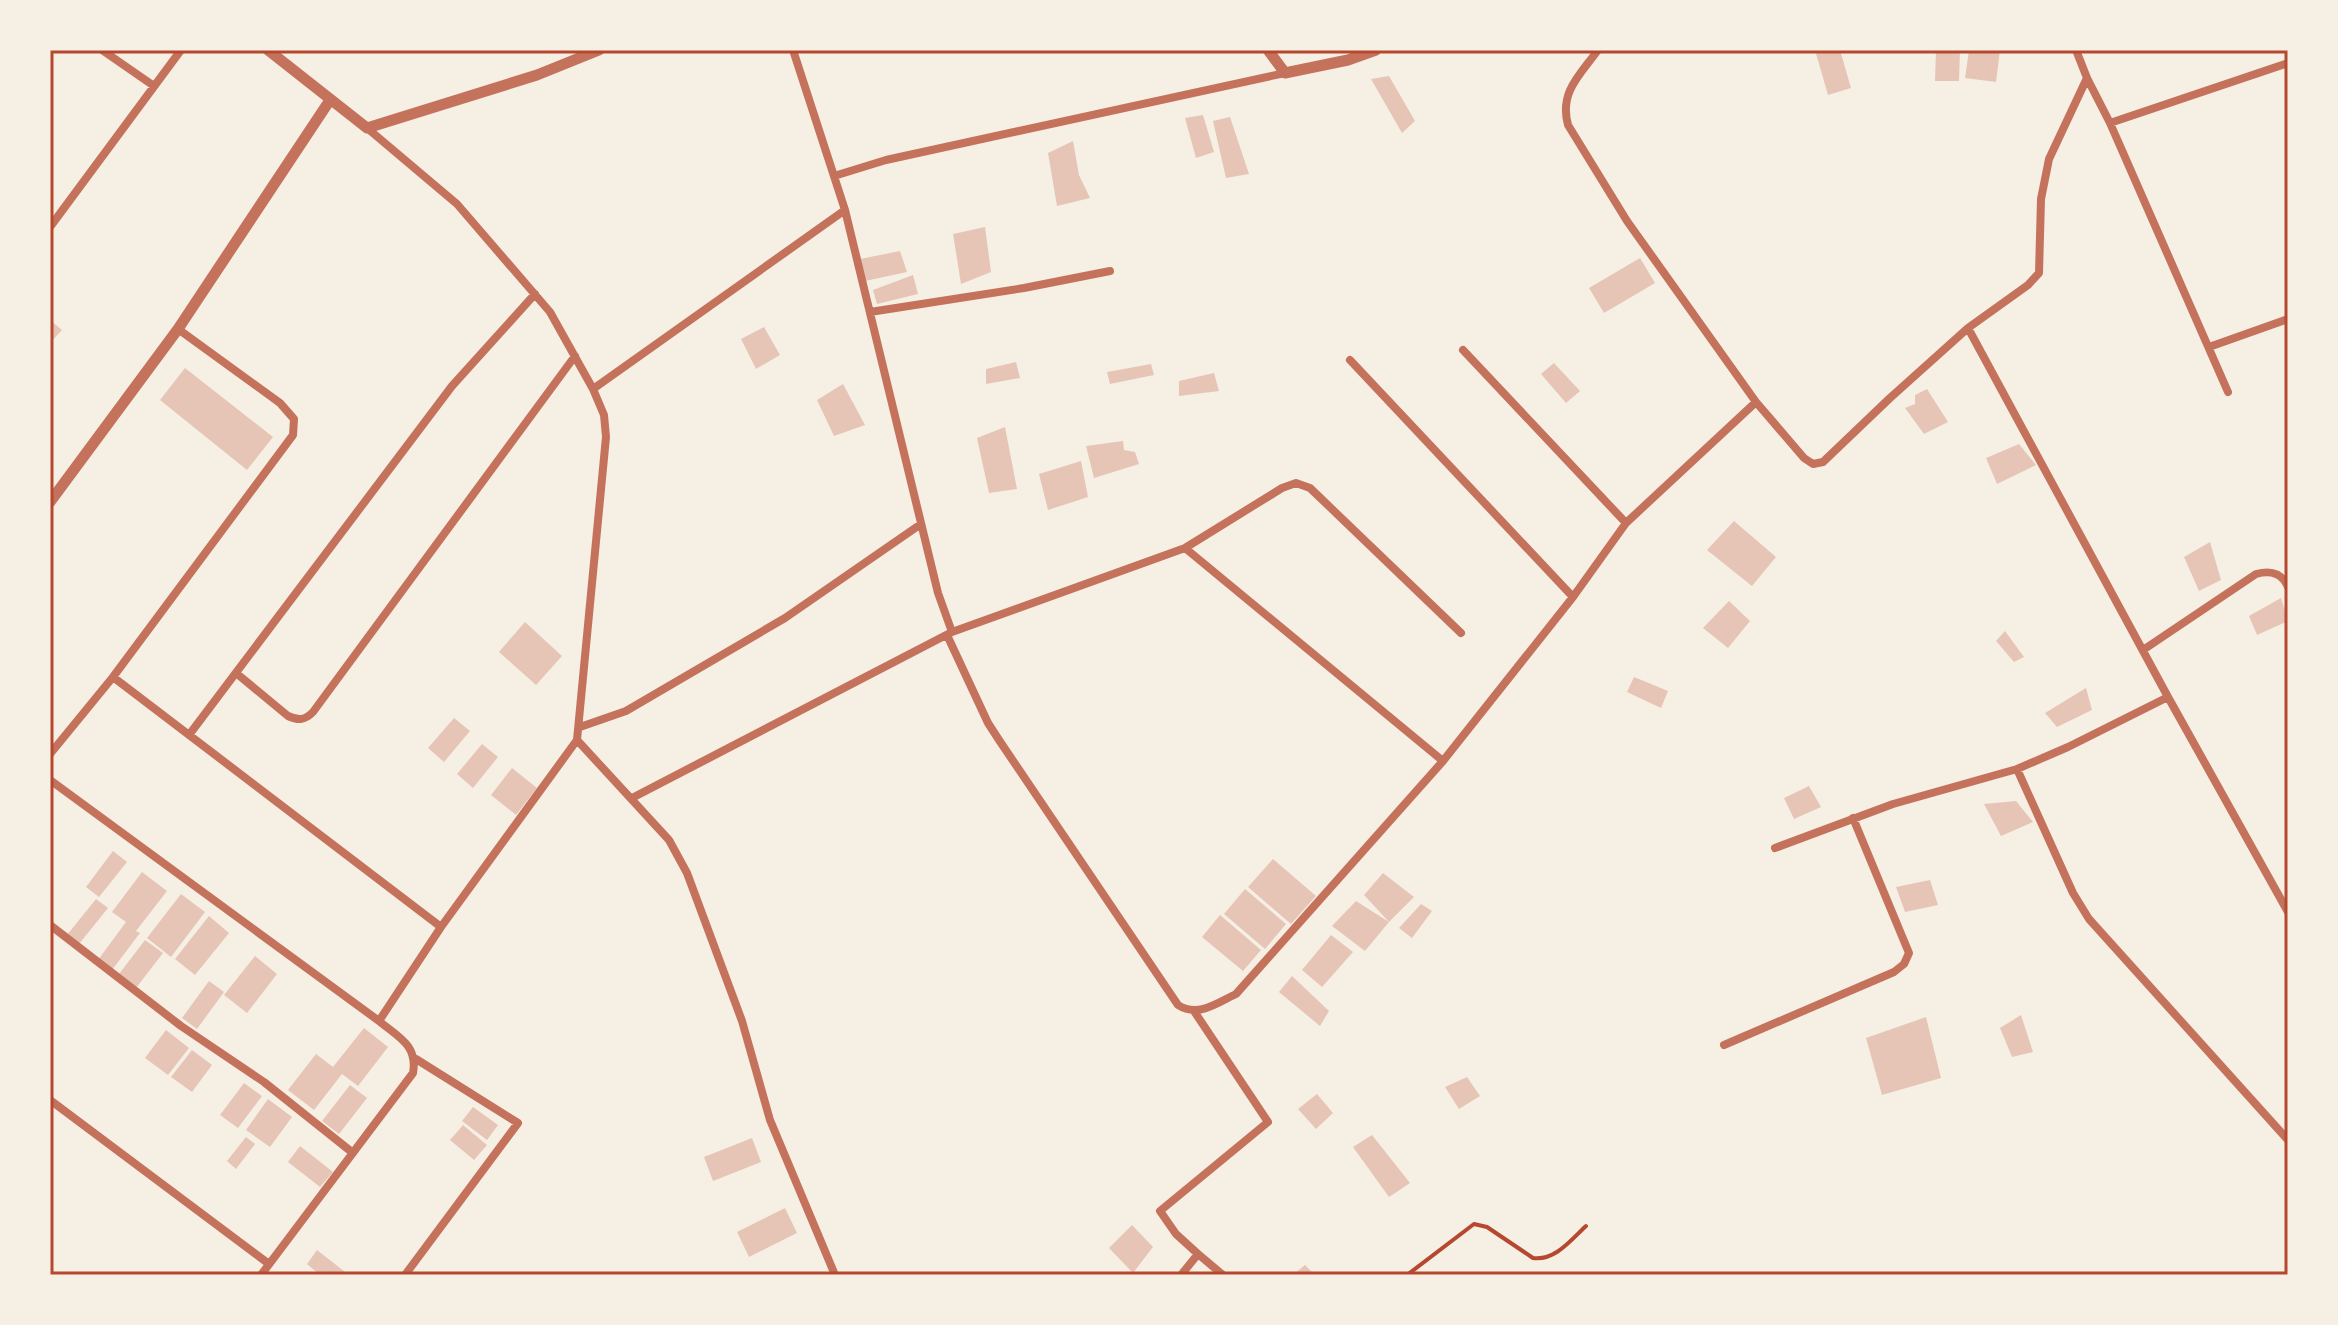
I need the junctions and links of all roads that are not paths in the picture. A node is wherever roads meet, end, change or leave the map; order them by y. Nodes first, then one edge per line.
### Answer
1 (102, 50) edge
2 (181, 50) edge
3 (268, 50) edge
4 (599, 50) edge
5 (793, 50) edge
6 (1268, 50) edge
7 (1376, 50) edge
8 (1598, 50) edge
9 (2076, 50) edge
10 (2288, 63) edge
11 (1285, 73) junction
12 (2087, 78) junction
13 (154, 86) junction
14 (330, 100) junction
15 (2110, 123) junction
16 (367, 128) junction
17 (834, 176) junction
18 (845, 210) junction
19 (50, 227) edge
20 (1110, 271) dead end
21 (535, 294) junction
22 (870, 312) junction
23 (2288, 319) edge
24 (1968, 328) junction
25 (178, 329) junction
26 (2209, 347) junction
27 (1463, 350) dead end
28 (575, 356) junction
29 (1350, 360) dead end
30 (593, 389) junction
31 (2228, 392) dead end
32 (1756, 402) junction
33 (50, 502) edge
34 (1626, 523) junction
35 (921, 524) junction
36 (1185, 548) junction
37 (2288, 587) edge
38 (1573, 597) junction
39 (1461, 633) dead end
40 (950, 634) junction
41 (2143, 650) junction
42 (236, 673) junction
43 (113, 677) junction
44 (2168, 697) junction
45 (580, 727) junction
46 (189, 735) junction
47 (577, 740) junction
48 (50, 754) edge
49 (1443, 761) junction
50 (2017, 769) junction
51 (50, 780) edge
52 (632, 798) junction
53 (1853, 818) junction
54 (1775, 848) dead end
55 (2288, 912) edge
56 (50, 925) edge
57 (441, 927) junction
58 (1194, 1011) junction
59 (379, 1021) junction
60 (1724, 1045) dead end
61 (416, 1059) junction
62 (50, 1100) edge
63 (2288, 1140) edge
64 (353, 1153) junction
65 (1198, 1254) junction
66 (269, 1264) junction
67 (261, 1275) edge
68 (405, 1275) edge
69 (835, 1275) edge
70 (1181, 1275) edge
71 (1223, 1275) edge

1 - 13 street
2 - 13 street
3 - 14 street
4 - 16 street
5 - 17 street
6 - 11 street
7 - 11 street
8 - 32 street
9 - 12 street
10 - 15 street
11 - 17 street
12 - 15 street
12 - 24 street
13 - 19 street
14 - 16 street
14 - 25 street
15 - 26 street
16 - 21 street
17 - 18 street
18 - 22 street
18 - 30 street
20 - 22 street
21 - 28 street
21 - 42 street
22 - 35 street
23 - 26 street
24 - 32 street
24 - 41 street
25 - 33 street
25 - 43 street
26 - 31 street
27 - 34 street
28 - 30 street
28 - 42 street
29 - 38 street
30 - 45 street
32 - 34 street
34 - 38 street
35 - 40 street
35 - 45 street
36 - 39 street
36 - 40 street
36 - 49 street
37 - 41 street
38 - 49 street
40 - 52 street
40 - 58 street
41 - 44 street
42 - 46 street
43 - 46 street
43 - 48 street
44 - 50 street
44 - 55 street
45 - 47 street
46 - 57 street
47 - 52 street
47 - 57 street
49 - 58 street
50 - 53 street
50 - 63 street
51 - 59 street
52 - 69 street
53 - 54 street
53 - 60 street
56 - 64 street
57 - 59 street
58 - 65 street
59 - 61 street
61 - 64 street
61 - 68 street
62 - 66 street
64 - 66 street
65 - 70 street
65 - 71 street
66 - 67 street

